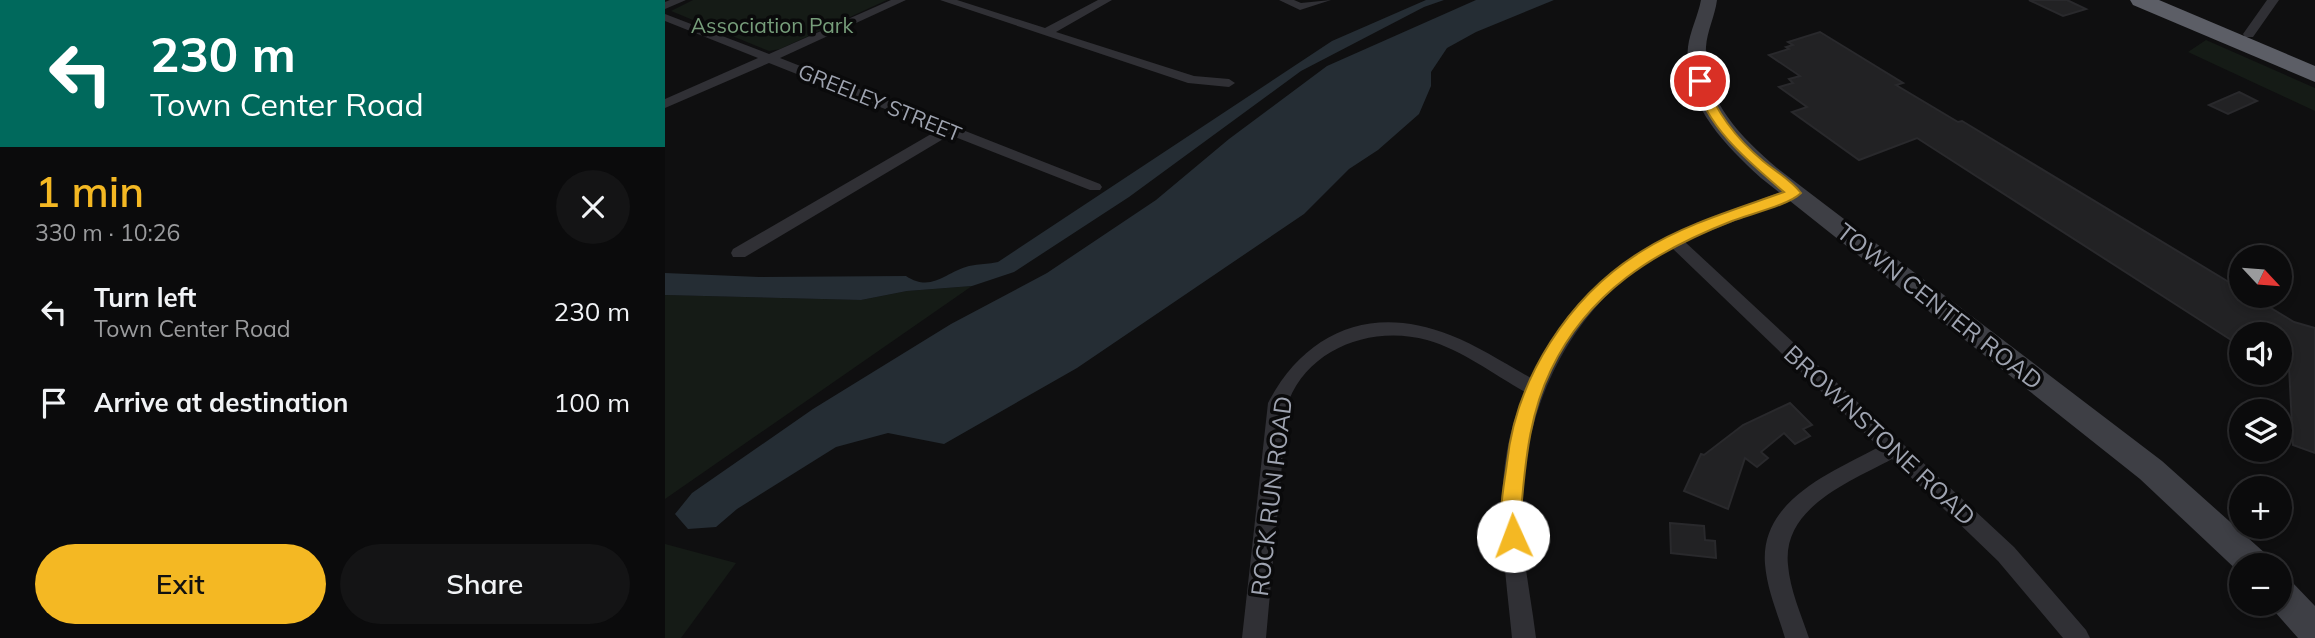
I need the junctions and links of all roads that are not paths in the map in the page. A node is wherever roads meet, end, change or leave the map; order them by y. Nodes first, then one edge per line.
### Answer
1 (680, 0) edge
2 (900, 0) edge
3 (946, 0) edge
4 (1106, 0) edge
5 (1285, 0) edge
6 (1325, 0) edge
7 (2141, 0) edge
8 (2169, 0) edge
9 (2273, 0) edge
10 (1711, 3) edge
11 (665, 5) edge
12 (665, 17) edge
13 (1045, 33) junction
14 (2249, 34) junction
15 (769, 58) junction
16 (2315, 62) edge
17 (2315, 75) edge
18 (1229, 83) dead end
19 (665, 104) edge
20 (950, 129) junction
21 (1095, 187) dead end
22 (1794, 193) junction
23 (1673, 240) junction
24 (739, 253) dead end
25 (1534, 388) junction
26 (1894, 448) junction
27 (2240, 553) edge
28 (2292, 606) edge
29 (2315, 631) edge
30 (1254, 638) edge
31 (1524, 638) edge
32 (1797, 638) edge
33 (2078, 638) edge

1 - 11 street
2 - 15 street
3 - 13 street
4 - 13 street
5 - 6 street
7 - 17 highway
8 - 14 highway
9 - 14 street
10 - 22 street, TOWN CENTER ROAD
12 - 15 street, GREELEY STREET
13 - 18 street
14 - 16 highway
15 - 19 street
15 - 20 street, GREELEY STREET
20 - 21 street, GREELEY STREET
20 - 24 street
22 - 23 street
22 - 27 street, TOWN CENTER ROAD
23 - 25 street
23 - 26 street, BROWNSTONE ROAD
25 - 30 street, ROCK RUN ROAD
25 - 31 street
26 - 32 street
26 - 33 street, BROWNSTONE ROAD
28 - 29 street

